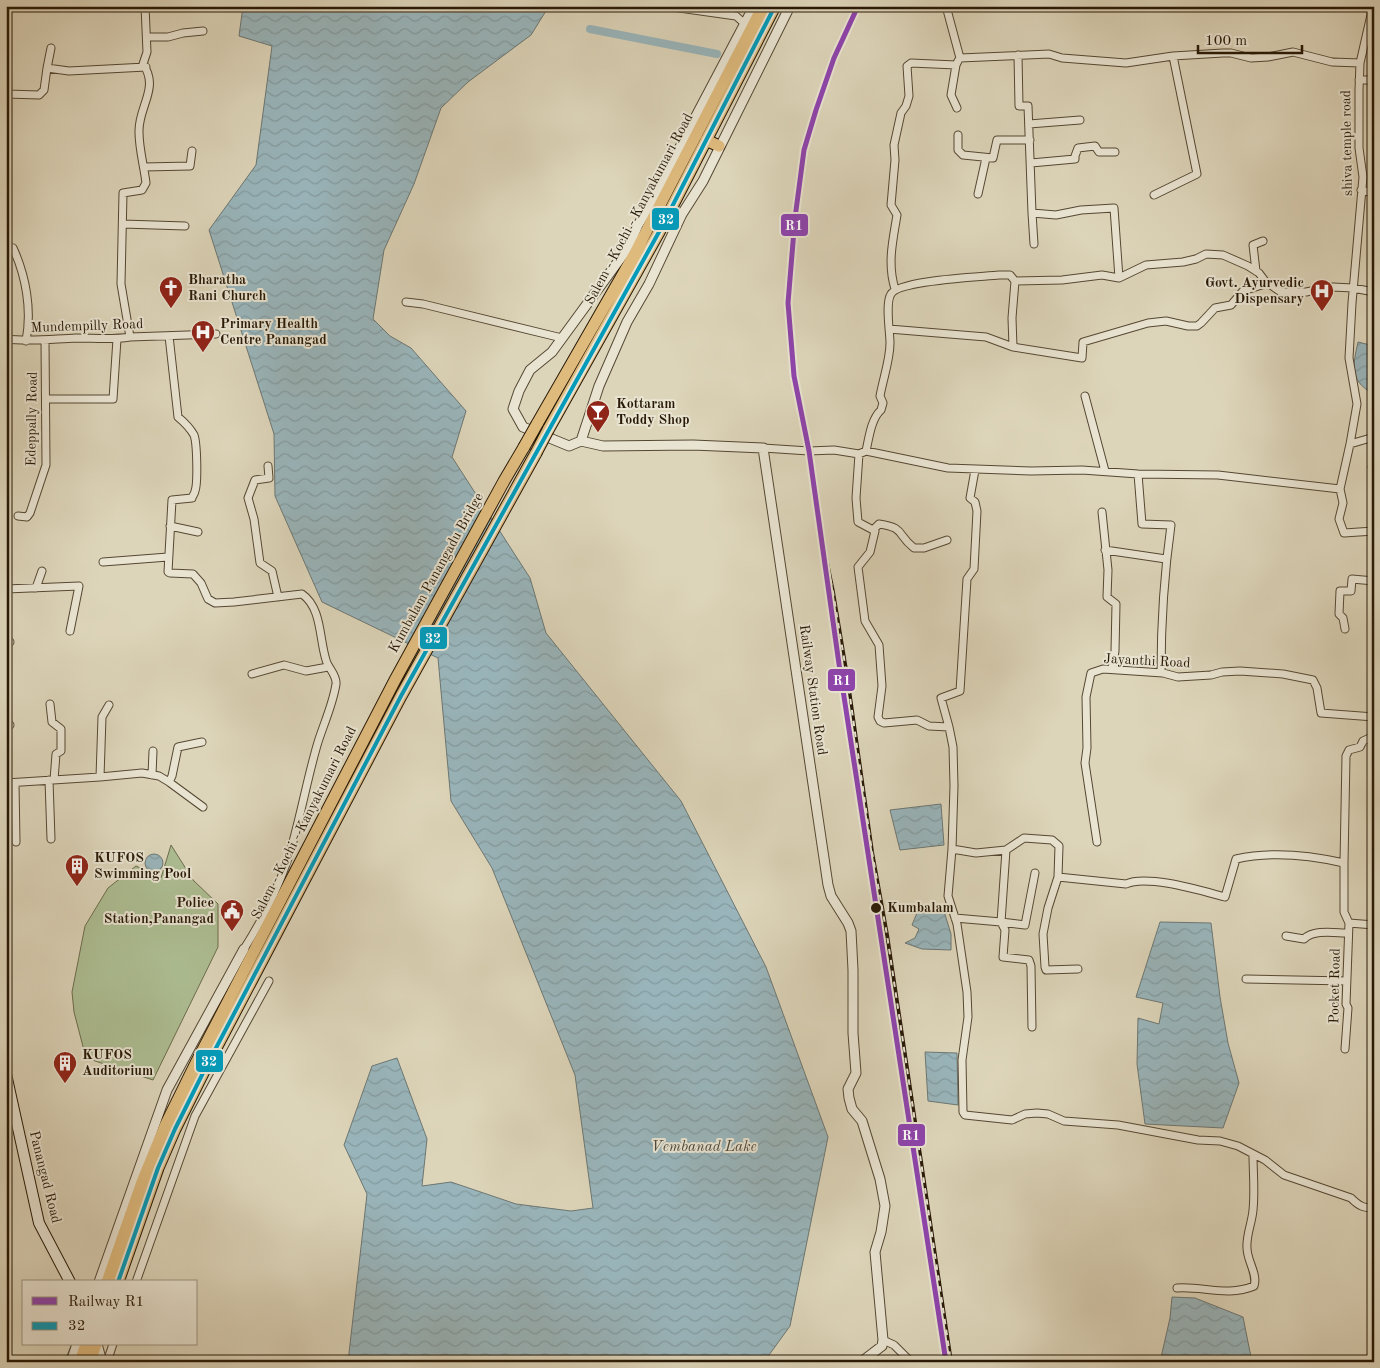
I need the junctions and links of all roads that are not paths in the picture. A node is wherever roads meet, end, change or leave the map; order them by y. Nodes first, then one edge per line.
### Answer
1 (146, 6) edge
2 (665, 6) edge
3 (754, 6) edge
4 (763, 6) edge
5 (775, 6) edge
6 (790, 6) edge
7 (946, 6) edge
8 (1373, 6) edge
9 (745, 24) junction
10 (204, 31) dead end
11 (148, 37) junction
12 (51, 48) dead end
13 (1018, 55) junction
14 (1173, 56) junction
15 (960, 58) junction
16 (1360, 63) junction
17 (145, 65) junction
18 (956, 65) junction
19 (47, 68) junction
20 (1359, 80) junction
21 (1374, 80) edge
22 (6, 94) edge
23 (957, 108) dead end
24 (1080, 120) dead end
25 (1029, 124) junction
26 (958, 135) dead end
27 (706, 140) junction
28 (1030, 140) junction
29 (719, 146) junction
30 (192, 151) dead end
31 (1115, 152) dead end
32 (986, 158) junction
33 (1031, 163) junction
34 (144, 167) junction
35 (1362, 190) junction
36 (1374, 193) edge
37 (978, 194) dead end
38 (1154, 195) dead end
39 (1032, 213) junction
40 (123, 224) junction
41 (185, 226) dead end
42 (1263, 241) dead end
43 (1034, 244) dead end
44 (13, 248) dead end
45 (1256, 271) junction
46 (1119, 278) junction
47 (1015, 281) junction
48 (1268, 283) junction
49 (1353, 288) junction
50 (895, 289) junction
51 (1374, 292) edge
52 (406, 302) dead end
53 (890, 329) junction
54 (216, 334) dead end
55 (169, 336) junction
56 (130, 337) junction
57 (562, 338) junction
58 (6, 339) edge
59 (118, 339) junction
60 (45, 340) junction
61 (26, 341) junction
62 (1013, 347) junction
63 (1084, 396) dead end
64 (46, 399) junction
65 (1374, 437) edge
66 (581, 441) junction
67 (1350, 444) junction
68 (763, 448) junction
69 (862, 452) junction
70 (268, 466) dead end
71 (974, 470) junction
72 (1104, 471) junction
73 (1138, 474) junction
74 (504, 481) joint
75 (516, 487) joint
76 (1340, 489) junction
77 (1102, 512) dead end
78 (18, 516) dead end
79 (170, 526) junction
80 (873, 530) junction
81 (1374, 531) edge
82 (198, 532) dead end
83 (947, 540) dead end
84 (1105, 550) junction
85 (168, 557) junction
86 (1166, 559) junction
87 (103, 562) dead end
88 (42, 572) dead end
89 (1374, 581) edge
90 (6, 588) edge
91 (36, 588) junction
92 (278, 597) junction
93 (1345, 630) dead end
94 (70, 631) dead end
95 (328, 667) junction
96 (1112, 670) junction
97 (1161, 673) junction
98 (252, 674) dead end
99 (395, 680) joint
100 (401, 696) joint
101 (50, 704) dead end
102 (109, 705) dead end
103 (1374, 717) edge
104 (949, 727) junction
105 (1374, 736) edge
106 (202, 742) dead end
107 (153, 751) dead end
108 (152, 774) junction
109 (100, 778) junction
110 (52, 780) junction
111 (169, 782) junction
112 (6, 783) edge
113 (15, 783) junction
114 (203, 807) dead end
115 (51, 839) dead end
116 (16, 842) dead end
117 (1097, 842) dead end
118 (952, 849) junction
119 (1006, 850) junction
120 (1344, 863) junction
121 (1035, 873) dead end
122 (1058, 877) junction
123 (955, 918) junction
124 (1001, 922) junction
125 (1349, 923) junction
126 (1374, 925) edge
127 (1348, 933) junction
128 (1286, 936) dead end
129 (244, 949) joint
130 (1078, 969) dead end
131 (1246, 979) dead end
132 (269, 981) dead end
133 (1347, 981) junction
134 (1032, 1027) dead end
135 (1345, 1049) dead end
136 (6, 1074) edge
137 (1253, 1154) junction
138 (1374, 1208) edge
139 (69, 1280) edge
140 (100, 1280) edge
141 (109, 1280) edge
142 (119, 1280) edge
143 (137, 1280) edge
144 (1177, 1288) dead end
145 (883, 1340) junction
146 (76, 1346) edge
147 (85, 1346) edge
148 (96, 1346) edge
149 (98, 1346) edge
150 (112, 1346) edge
151 (71, 1362) edge
152 (80, 1362) edge
153 (90, 1362) edge
154 (102, 1362) edge
155 (107, 1362) edge
156 (864, 1362) edge
157 (911, 1362) edge

1 - 11 street
2 - 9 street
3 - 9 street
4 - 74 highway, Salem - Kochi - Kanyakumari Road, bridge
5 - 27 highway, Salem - Kochi - Kanyakumari Road
6 - 29 street
7 - 15 street
8 - 16 street, shiva temple road
9 - 57 street
10 - 11 street
11 - 17 street
12 - 19 street
13 - 14 street
13 - 15 street
13 - 25 street
14 - 16 street
14 - 38 street
15 - 18 street
16 - 20 street, shiva temple road
17 - 19 street
17 - 34 street
18 - 23 street
18 - 50 street
19 - 22 street
20 - 21 street
20 - 35 street, shiva temple road
24 - 25 street
25 - 28 street
26 - 32 street
27 - 29 highway
27 - 75 highway, Salem - Kochi - Kanyakumari Road, bridge
28 - 32 street
28 - 33 street
29 - 66 street
30 - 34 street
31 - 33 street
32 - 37 street
33 - 39 street
34 - 40 street
35 - 36 street, shiva temple road
35 - 49 street, shiva temple road
39 - 43 street
39 - 46 street
40 - 41 street
40 - 56 street
42 - 45 street
44 - 61 street
45 - 46 street
45 - 48 street
46 - 47 street
47 - 50 street
47 - 62 street
48 - 49 street
48 - 62 street
49 - 51 street
49 - 67 street, shiva temple road
50 - 53 street
52 - 57 street
53 - 62 street
53 - 69 street
54 - 55 street, Mundempilly Road
55 - 56 street, Mundempilly Road
55 - 79 street
56 - 59 street, Mundempilly Road
57 - 66 street
58 - 61 street, Mundempilly Road
59 - 60 street, Mundempilly Road
59 - 64 street
60 - 61 street, Mundempilly Road
60 - 64 street, Edeppally Road
63 - 72 street
64 - 78 street, Edeppally Road
65 - 67 street
66 - 68 street
67 - 76 street, shiva temple road
68 - 69 street
68 - 145 street, Railway Station Road
69 - 71 street
69 - 80 street
70 - 92 street
71 - 72 street
71 - 104 street
72 - 73 street
73 - 76 street
73 - 86 street
74 - 99 highway, Kumbalam Panangadu Bridge
75 - 100 highway, Kumbalam Panangadu Bridge
76 - 81 street, shiva temple road
77 - 84 street
79 - 82 street
79 - 85 street
80 - 83 street
80 - 104 street
84 - 86 street
84 - 96 street
85 - 87 street
85 - 92 street
86 - 97 street
88 - 91 street
89 - 93 street
90 - 91 street
91 - 94 street
92 - 95 street
95 - 98 street
95 - 129 street
96 - 97 street, Jayanthi Road
96 - 117 street, Jayanthi Road
97 - 103 street, Jayanthi Road
99 - 141 highway, Salem - Kochi - Kanyakumari Road
100 - 142 highway, Salem - Kochi - Kanyakumari Road
101 - 110 street
102 - 109 street
104 - 118 street
105 - 120 street, Pocket Road
106 - 111 street
107 - 108 street
108 - 109 street
108 - 111 street
109 - 110 street
110 - 113 street
110 - 115 street
111 - 114 street
112 - 113 street
113 - 116 street
118 - 119 street
118 - 123 street
119 - 122 street
119 - 124 street
120 - 122 street
120 - 125 street, Pocket Road
121 - 124 street
122 - 130 street
123 - 124 street
123 - 137 street
124 - 134 street
125 - 126 street
125 - 127 street, Pocket Road
127 - 128 street, Pocket Road
127 - 133 street, Pocket Road
129 - 140 street
131 - 133 street
132 - 143 street
133 - 135 street, Pocket Road
136 - 139 main road, Panangad Road
137 - 138 street
137 - 144 street
145 - 156 street
145 - 157 street
146 - 151 street
147 - 152 highway
148 - 153 highway
149 - 154 street
150 - 155 street

